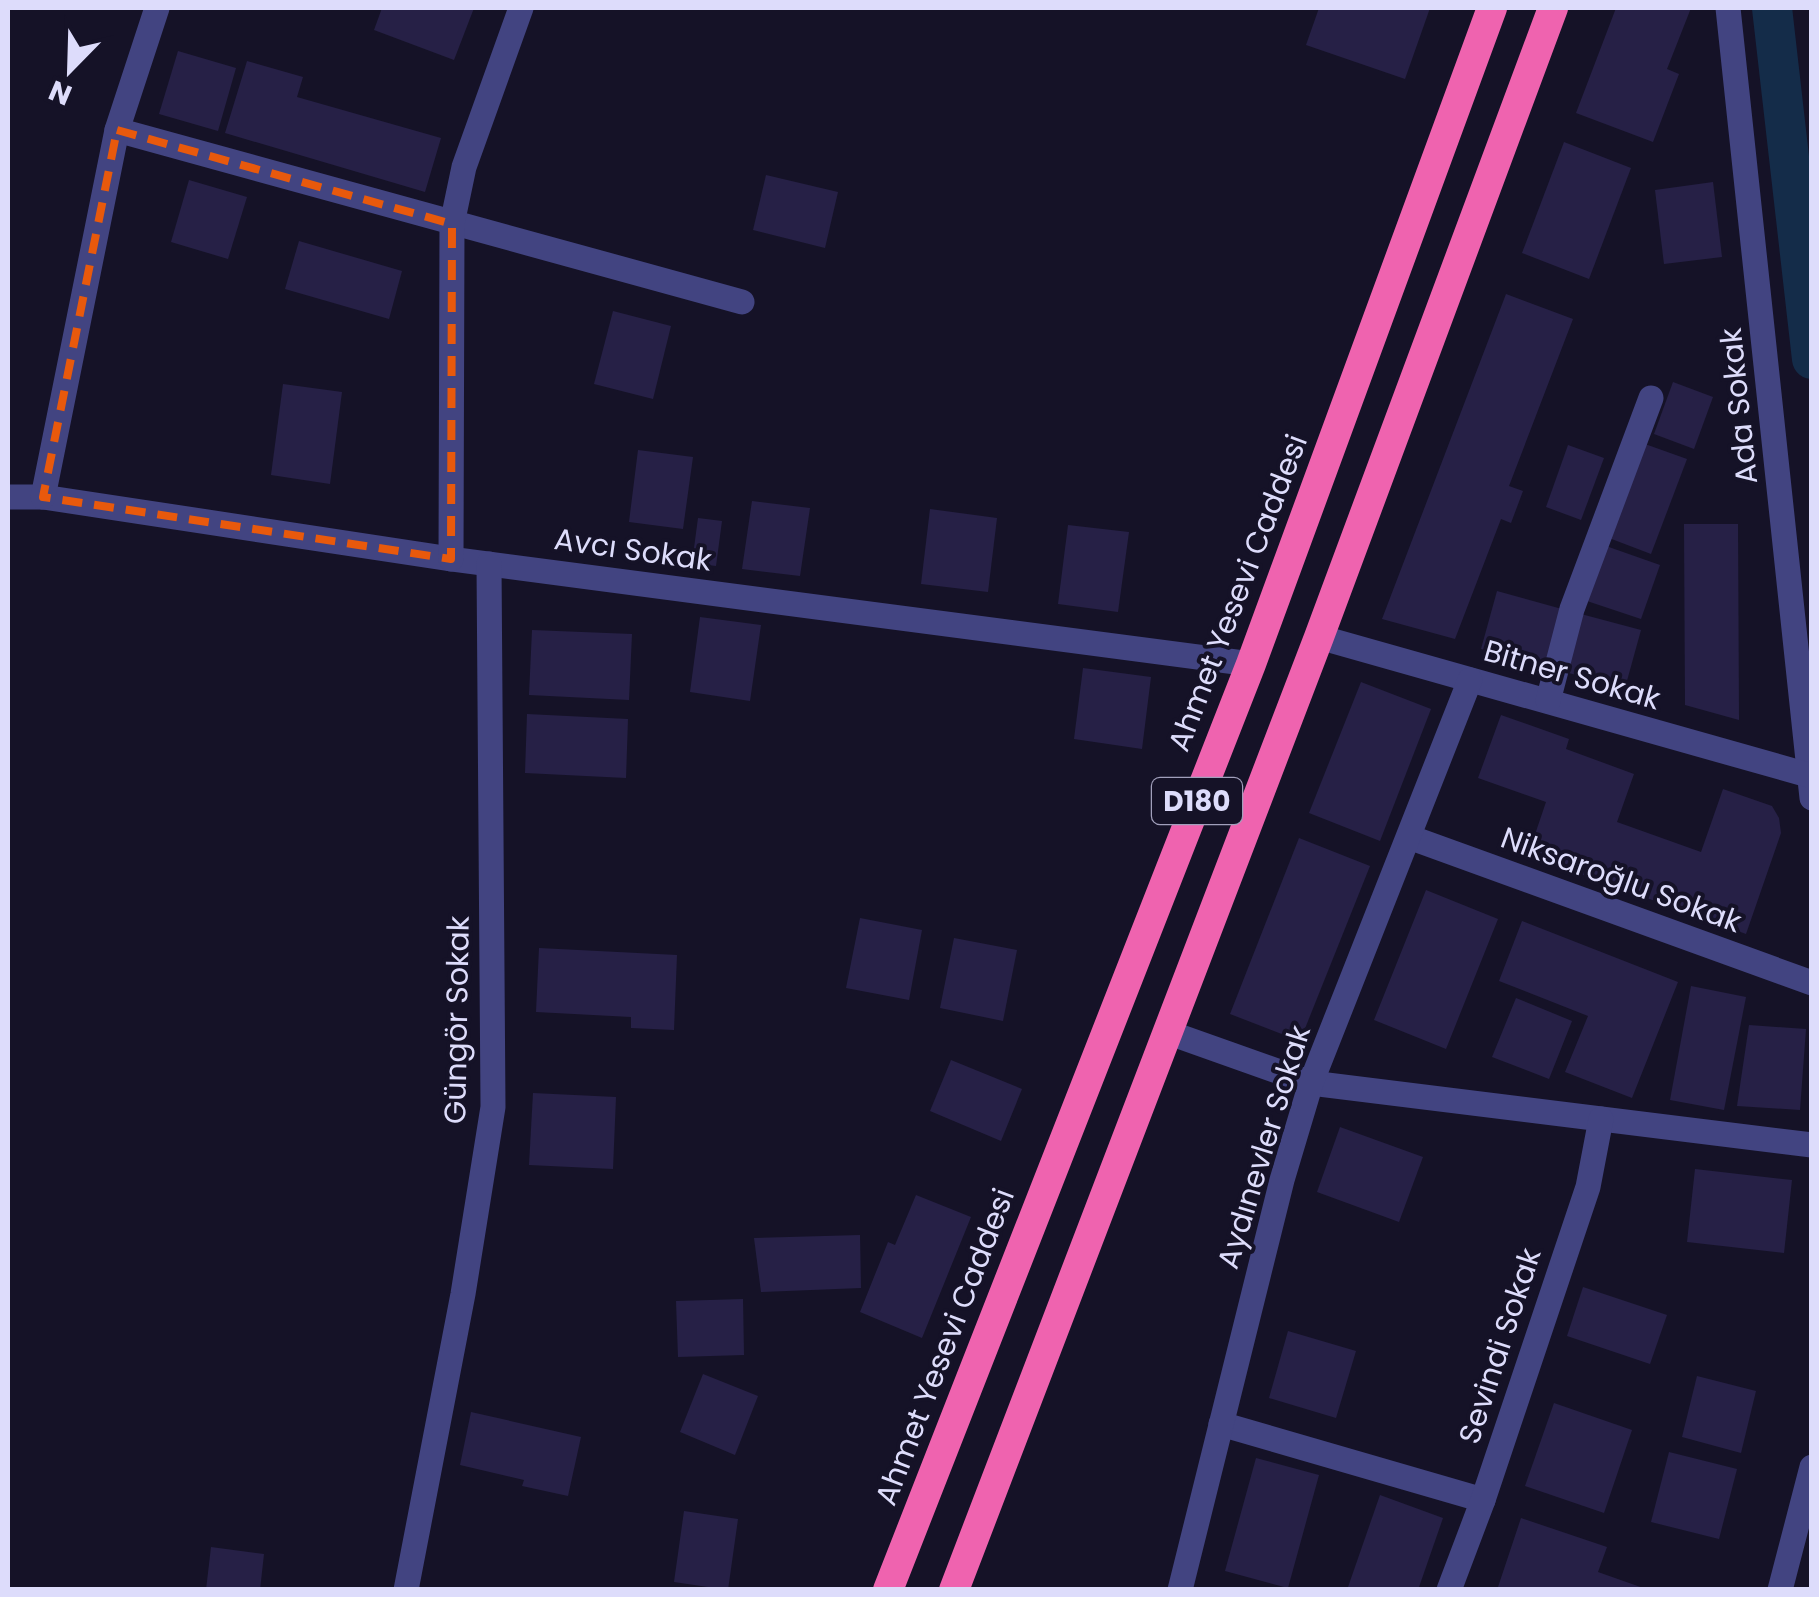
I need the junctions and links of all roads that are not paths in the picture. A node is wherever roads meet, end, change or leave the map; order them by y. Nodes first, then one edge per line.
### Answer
1 (156, 8) edge
2 (521, 8) edge
3 (1492, 8) edge
4 (1553, 8) edge
5 (1728, 8) edge
6 (117, 130) junction
7 (452, 224) junction
8 (742, 302) dead end
9 (1651, 398) dead end
10 (8, 496) edge
11 (43, 497) junction
12 (451, 559) junction
13 (489, 564) junction
14 (1319, 637) junction
15 (1251, 664) junction
16 (1470, 680) junction
17 (1548, 702) junction
18 (1810, 787) edge
19 (1409, 837) junction
20 (1812, 984) edge
21 (1168, 1032) junction
22 (1311, 1083) junction
23 (1601, 1120) junction
24 (1812, 1146) edge
25 (1221, 1424) junction
26 (1812, 1467) edge
27 (1483, 1500) junction
28 (406, 1590) edge
29 (888, 1590) edge
30 (954, 1590) edge
31 (1180, 1590) edge
32 (1449, 1590) edge
33 (1780, 1590) edge

1 - 6 street
2 - 7 street
3 - 15 highway, Ahmet Yesevi Caddesi / D180
4 - 14 highway, D180
5 - 18 street, Ada Sokak
6 - 7 street
6 - 11 street
7 - 8 street
7 - 12 street
9 - 17 street
10 - 11 street, Avcı Sokak
11 - 12 street, Avcı Sokak
12 - 13 street, Avcı Sokak
13 - 15 street, Avcı Sokak
13 - 28 street, Güngör Sokak
14 - 16 street, Bitner Sokak
14 - 21 highway, D180
15 - 29 highway, Ahmet Yesevi Caddesi / D180
16 - 17 street, Bitner Sokak
16 - 19 street, Aydınevler Sokak
17 - 18 street, Bitner Sokak
19 - 20 street, Niksaroğlu Sokak
19 - 22 street, Aydınevler Sokak
21 - 22 street
21 - 30 highway, D180
22 - 23 street
22 - 25 street, Aydınevler Sokak
23 - 24 street
23 - 27 street, Sevindi Sokak
25 - 27 street
25 - 31 street, Aydınevler Sokak
26 - 33 street
27 - 32 street, Sevindi Sokak

